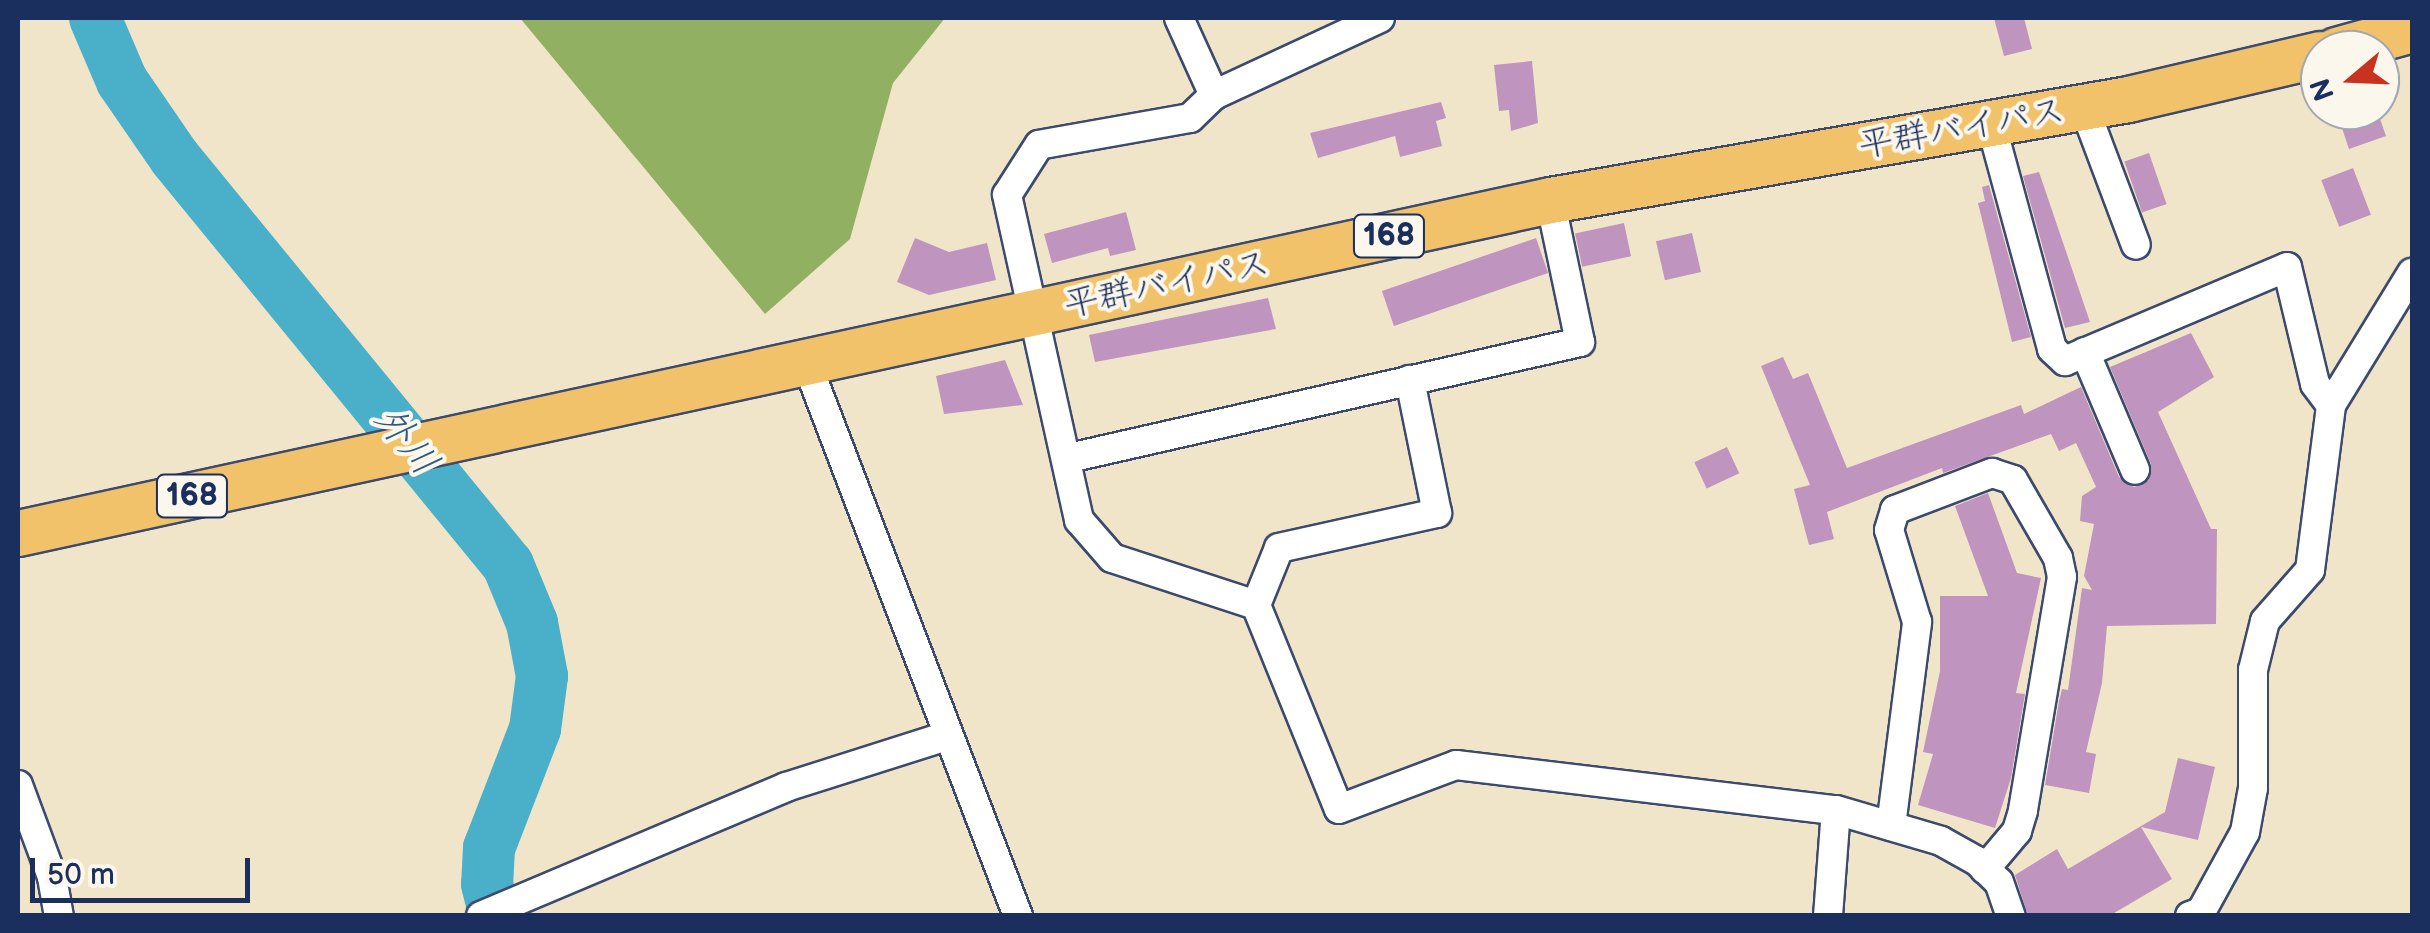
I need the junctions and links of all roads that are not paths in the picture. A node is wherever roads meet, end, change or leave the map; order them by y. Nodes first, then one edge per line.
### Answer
1 (1179, 18) edge
2 (1380, 18) edge
3 (2300, 58) edge
4 (1214, 95) junction
5 (2084, 107) junction
6 (1992, 124) junction
7 (1550, 200) junction
8 (2136, 245) dead end
9 (2412, 273) edge
10 (1037, 313) junction
11 (2086, 352) junction
12 (807, 364) junction
13 (1410, 380) junction
14 (2332, 405) junction
15 (1068, 458) junction
16 (2135, 470) dead end
17 (18, 533) edge
18 (1256, 605) junction
19 (948, 736) junction
20 (18, 785) edge
21 (1836, 810) junction
22 (1890, 826) junction
23 (1985, 869) junction
24 (58, 916) edge
25 (482, 916) edge
26 (1018, 916) edge
27 (1828, 916) edge
28 (2011, 916) edge
29 (2190, 916) edge

1 - 4 street
2 - 4 street
3 - 5 highway, 平群バイパス / 168
4 - 10 street
5 - 6 highway, 平群バイパス / 168
5 - 8 street
6 - 7 highway, 平群バイパス / 168
6 - 11 street
7 - 10 highway, 平群バイパス / 168
7 - 13 street
9 - 14 street
10 - 12 highway, 平群バイパス / 168
10 - 15 street
11 - 14 street
11 - 16 street
12 - 17 highway, 平群バイパス / 168
12 - 19 street
13 - 15 street
13 - 18 street
14 - 29 street
15 - 18 street
18 - 21 street
19 - 25 street
19 - 26 street
20 - 24 street
21 - 22 street
21 - 27 street
22 - 23 street
22 - 23 street
23 - 28 street

